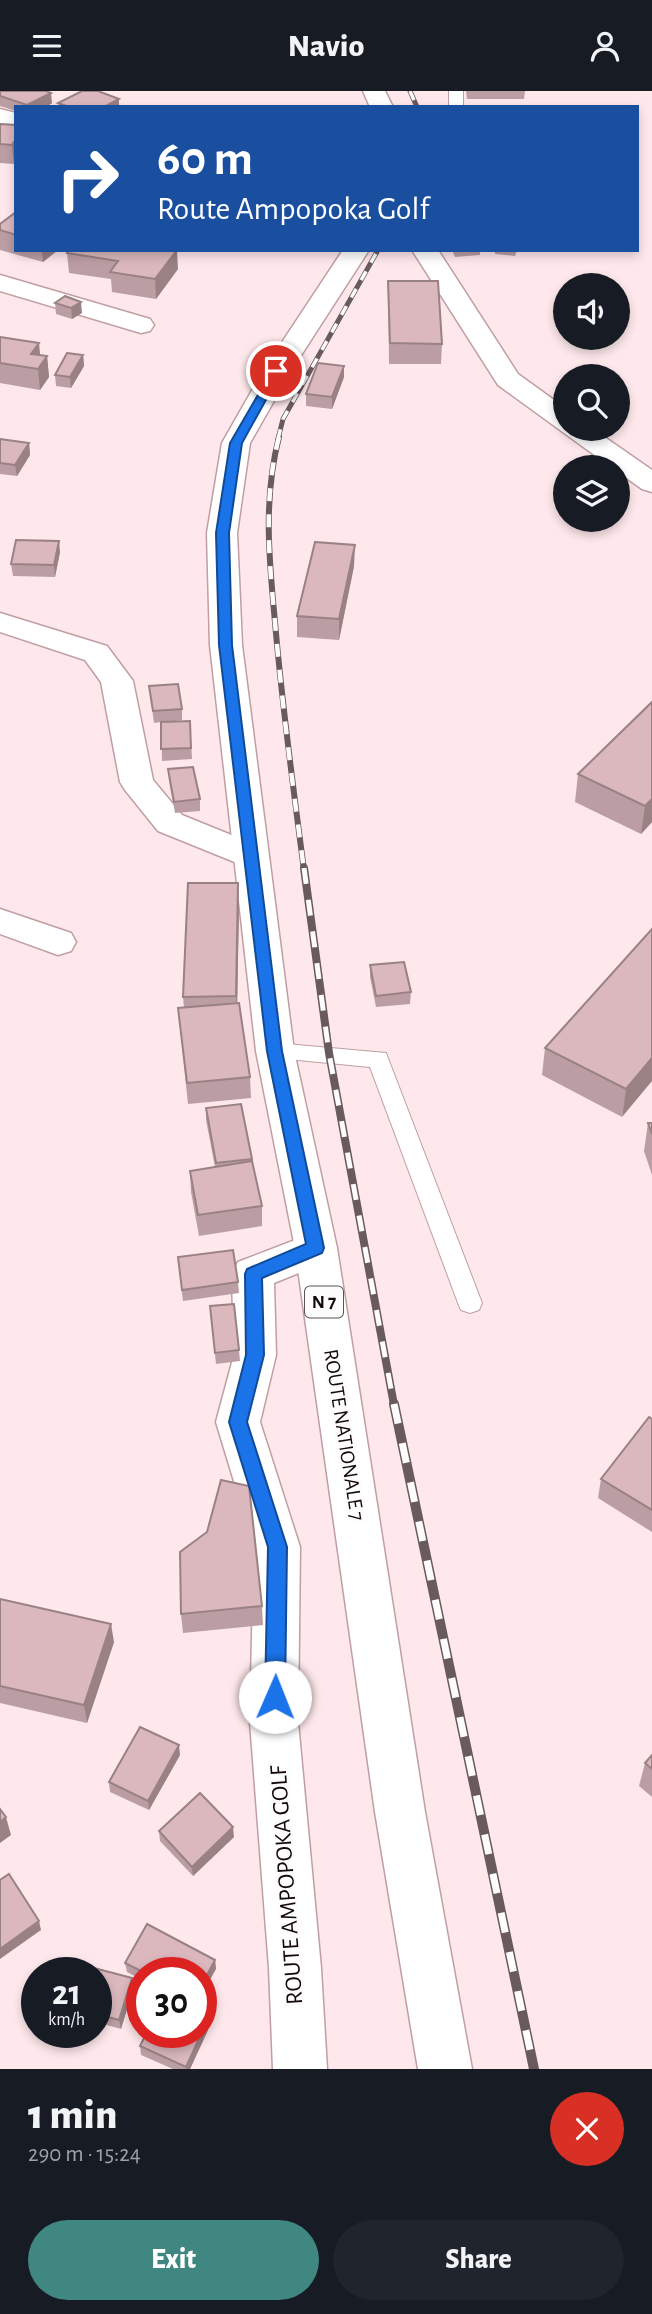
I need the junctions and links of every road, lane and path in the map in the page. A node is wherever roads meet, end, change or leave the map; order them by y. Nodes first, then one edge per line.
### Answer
1 (355, 252) edge
2 (426, 252) edge
3 (0, 283) edge
4 (141, 325) dead end
5 (553, 412) edge
6 (592, 441) edge
7 (652, 483) edge
8 (0, 622) edge
9 (250, 855) junction
10 (0, 921) edge
11 (58, 942) dead end
12 (275, 1051) junction
13 (316, 1248) junction
14 (470, 1303) dead end
15 (300, 2069) edge
16 (445, 2069) edge

1 - 9 main road, ROUTE NATIONALE 7 / N 7
2 - 5 main road
3 - 4 main road
6 - 7 main road
8 - 9 main road
9 - 12 main road, ROUTE NATIONALE 7 / N 7
10 - 11 main road
12 - 13 main road, ROUTE NATIONALE 7 / N 7
12 - 14 lane
13 - 15 main road, ROUTE AMPOPOKA GOLF
13 - 16 main road, ROUTE NATIONALE 7 / N 7

